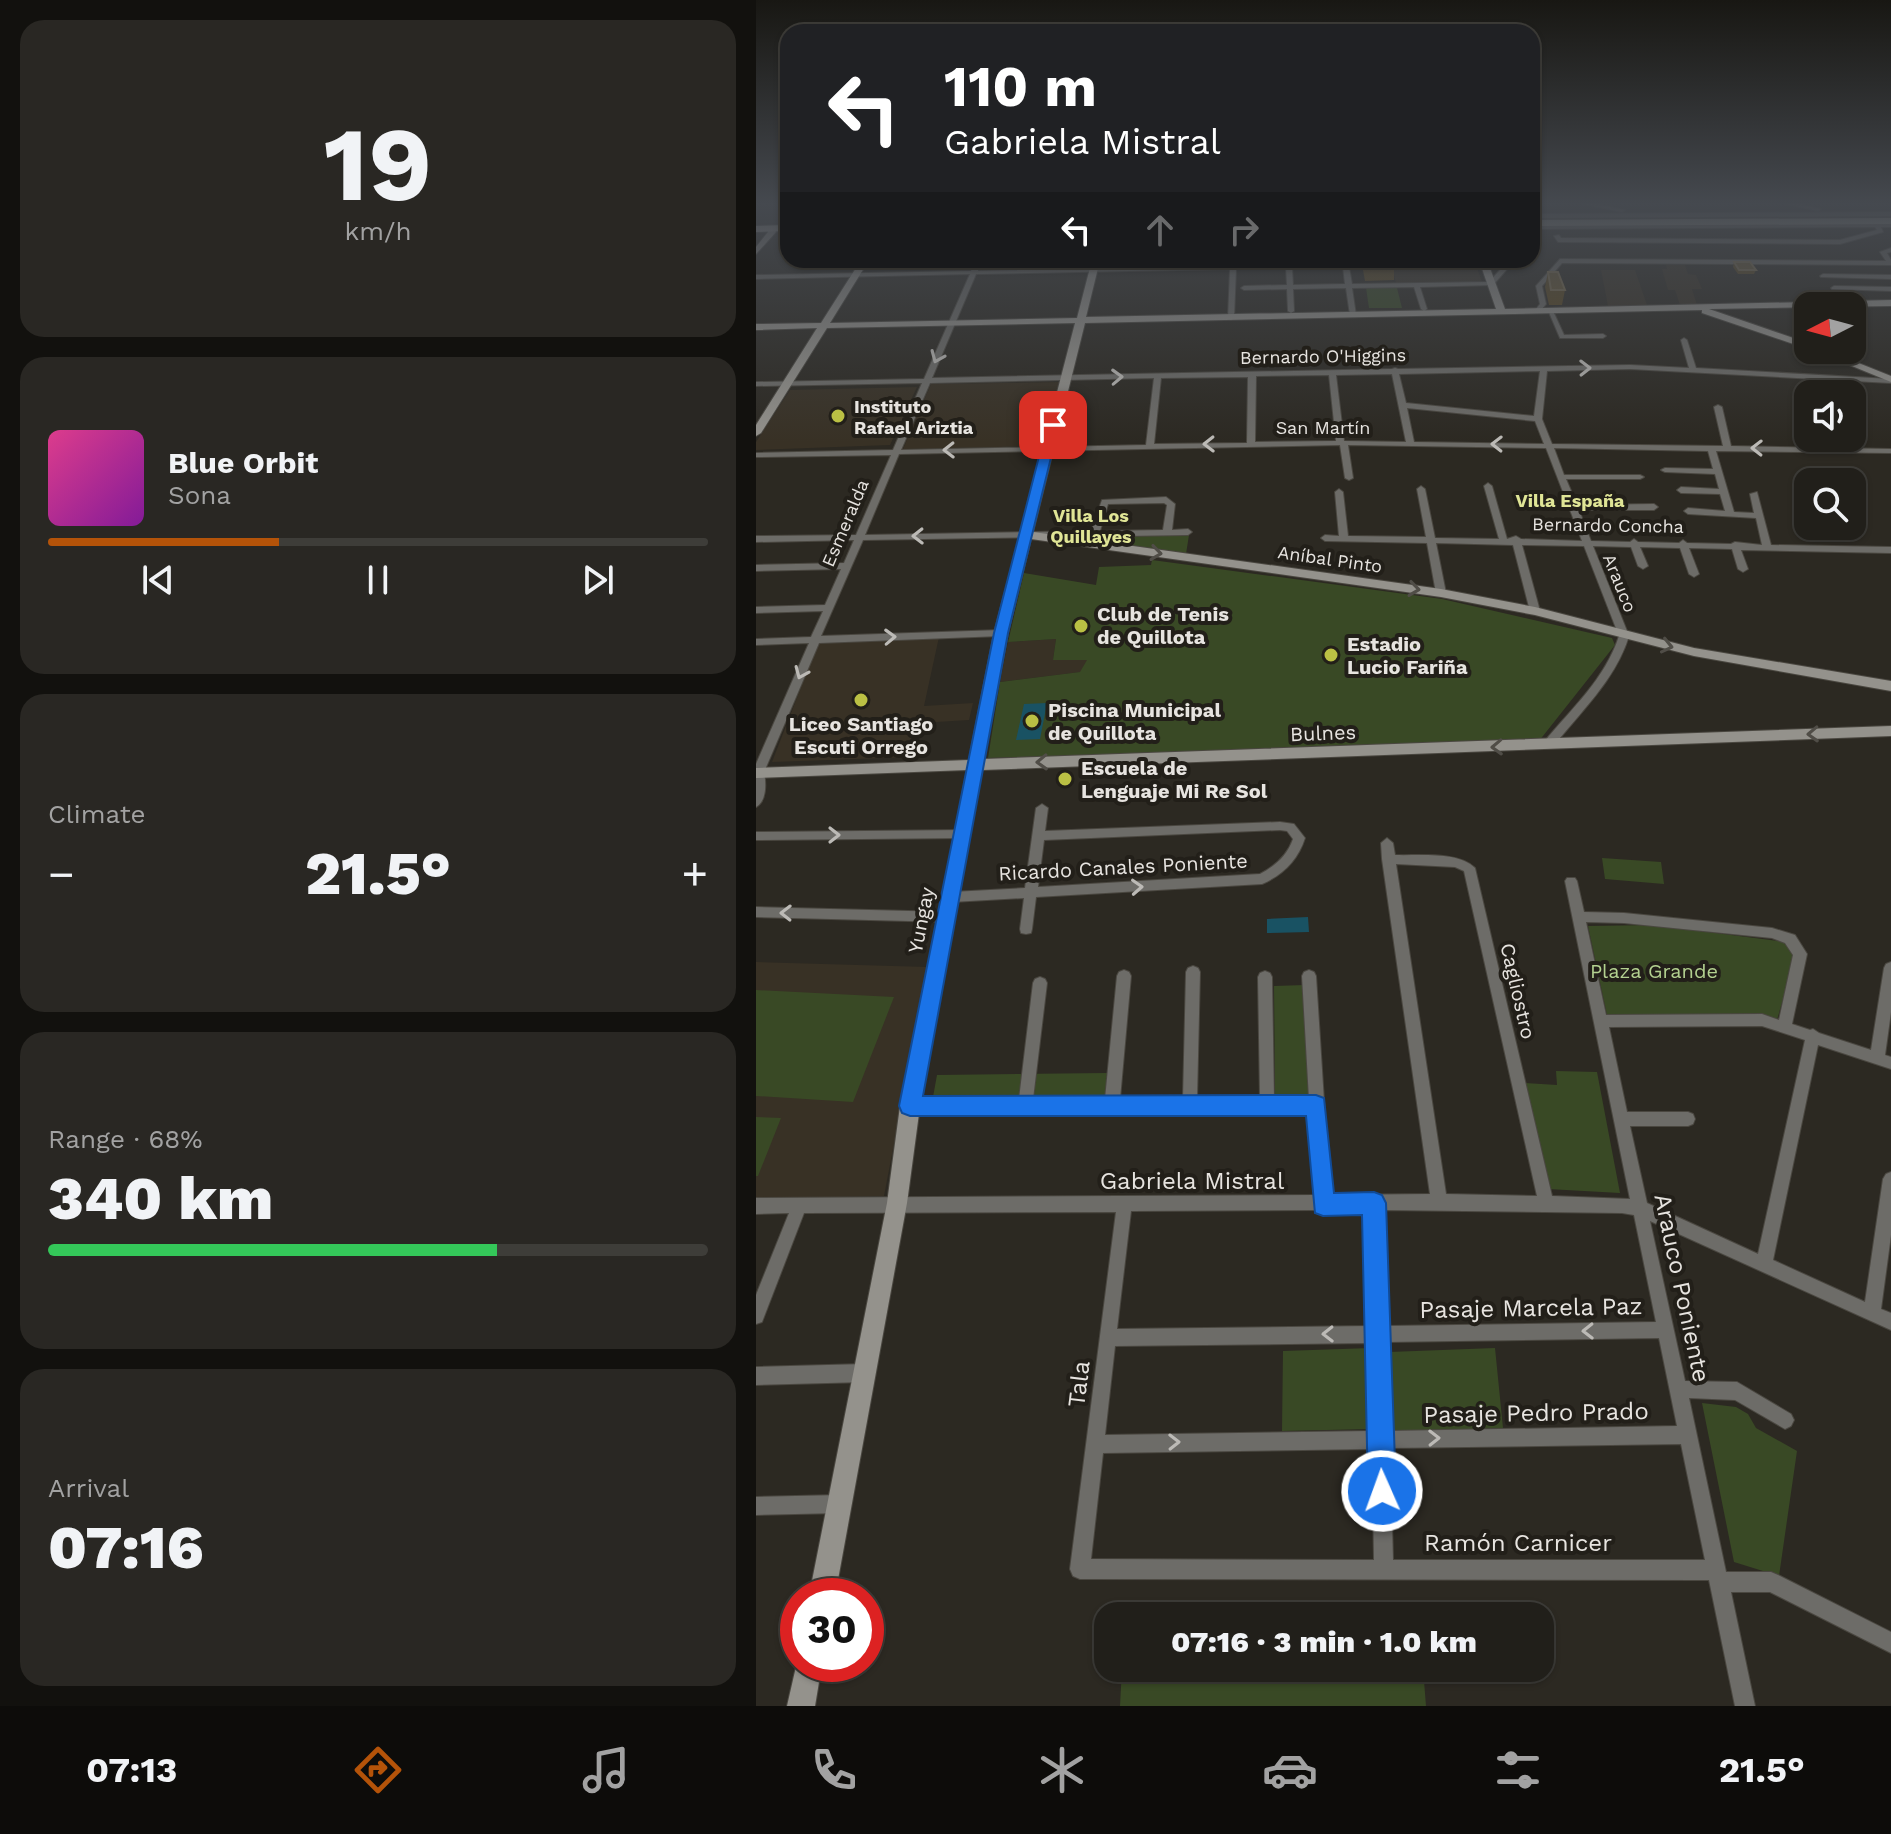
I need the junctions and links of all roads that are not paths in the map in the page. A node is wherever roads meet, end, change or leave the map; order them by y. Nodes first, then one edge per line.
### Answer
1 (851, 283) edge
2 (969, 283) edge
3 (1090, 283) edge
4 (1232, 283) edge
5 (1290, 283) edge
6 (1349, 283) edge
7 (1542, 283) edge
8 (1829, 283) edge
9 (1491, 284) joint
10 (1416, 285) junction
11 (1349, 286) junction
12 (1290, 287) junction
13 (1244, 288) dead end
14 (1834, 288) junction
15 (1891, 289) edge
16 (1837, 292) edge
17 (1866, 303) edge
18 (1891, 303) edge
19 (1794, 305) edge
20 (1424, 309) junction
21 (1637, 309) junction
22 (1704, 309) junction
23 (1501, 310) junction
24 (1535, 310) junction
25 (1291, 311) junction
26 (1550, 311) junction
27 (1352, 313) junction
28 (1231, 315) junction
29 (1724, 317) junction
30 (1081, 318) junction
31 (952, 323) junction
32 (823, 326) junction
33 (756, 327) edge
34 (1603, 336) dead end
35 (1684, 340) dead end
36 (1794, 341) edge
37 (1852, 364) edge
38 (1544, 368) junction
39 (1693, 368) junction
40 (1395, 370) junction
41 (1332, 372) junction
42 (1252, 374) junction
43 (1158, 376) junction
44 (1066, 379) junction
45 (1891, 380) edge
46 (927, 381) junction
47 (756, 384) edge
48 (787, 384) junction
49 (1403, 405) junction
50 (1718, 407) dead end
51 (1538, 419) junction
52 (756, 433) edge
53 (1251, 443) junction
54 (1342, 443) junction
55 (1410, 443) junction
56 (1548, 444) junction
57 (1150, 445) junction
58 (1711, 447) junction
59 (1727, 447) junction
60 (1047, 448) junction
61 (896, 451) junction
62 (1891, 451) edge
63 (756, 455) edge
64 (1665, 470) dead end
65 (1719, 472) junction
66 (1561, 477) junction
67 (1640, 477) dead end
68 (1349, 478) dead end
69 (1488, 486) dead end
70 (1421, 489) dead end
71 (1681, 490) dead end
72 (1339, 492) dead end
73 (1724, 492) junction
74 (1754, 494) dead end
75 (1654, 507) dead end
76 (1572, 508) junction
77 (1688, 511) dead end
78 (1730, 513) junction
79 (1758, 516) junction
80 (1095, 532) junction
81 (1167, 532) junction
82 (1188, 532) dead end
83 (1024, 534) junction
84 (857, 537) junction
85 (1325, 538) dead end
86 (1344, 538) junction
87 (1430, 538) junction
88 (756, 539) edge
89 (1503, 539) junction
90 (1516, 539) junction
91 (1586, 542) junction
92 (1634, 542) junction
93 (1683, 543) junction
94 (1735, 545) junction
95 (1767, 546) junction
96 (1891, 550) edge
97 (846, 566) junction
98 (1643, 566) dead end
99 (756, 568) edge
100 (1743, 569) dead end
101 (1694, 574) dead end
102 (1441, 593) junction
103 (828, 608) junction
104 (756, 610) edge
105 (1535, 611) junction
106 (1001, 633) junction
107 (1624, 636) junction
108 (815, 640) junction
109 (756, 642) edge
110 (1891, 686) edge
111 (1891, 731) edge
112 (1548, 745) junction
113 (978, 764) junction
114 (757, 772) edge
115 (756, 803) edge
116 (1042, 808) dead end
117 (964, 834) junction
118 (756, 836) edge
119 (1038, 836) junction
120 (1387, 843) dead end
121 (1388, 859) junction
122 (1571, 881) dead end
123 (1031, 892) junction
124 (952, 897) junction
125 (756, 912) edge
126 (948, 917) junction
127 (1579, 917) junction
128 (1026, 929) dead end
129 (1891, 968) edge
130 (1193, 972) dead end
131 (1124, 976) dead end
132 (1309, 976) dead end
133 (1265, 977) dead end
134 (1040, 983) dead end
135 (1601, 1021) junction
136 (1785, 1025) junction
137 (1813, 1035) junction
138 (1884, 1061) edge
139 (1112, 1105) junction
140 (1190, 1105) junction
141 (1267, 1105) junction
142 (910, 1106) junction
143 (1025, 1106) junction
144 (1316, 1106) junction
145 (1620, 1119) junction
146 (1688, 1119) dead end
147 (1891, 1179) edge
148 (1439, 1202) junction
149 (897, 1203) junction
150 (1374, 1203) junction
151 (1546, 1203) junction
152 (1323, 1204) junction
153 (800, 1205) junction
154 (756, 1206) edge
155 (1124, 1206) junction
156 (1640, 1208) junction
157 (1764, 1265) junction
158 (757, 1308) edge
159 (1872, 1314) junction
160 (1891, 1322) edge
161 (1666, 1330) junction
162 (1377, 1334) junction
163 (1109, 1338) junction
164 (865, 1373) junction
165 (756, 1376) edge
166 (1679, 1389) junction
167 (1785, 1420) dead end
168 (1689, 1435) junction
169 (1380, 1439) junction
170 (1096, 1444) junction
171 (840, 1504) junction
172 (756, 1506) edge
173 (1080, 1569) joint
174 (1384, 1569) junction
175 (1718, 1576) junction
176 (826, 1578) edge
177 (1891, 1643) edge
178 (806, 1682) edge
179 (801, 1706) edge
180 (1745, 1706) edge

1 - 32 street
2 - 31 street, Esmeralda
3 - 30 street, Yungay
4 - 28 street
5 - 12 street
6 - 11 street
7 - 24 street
8 - 14 street
9 - 10 street
9 - 23 street
10 - 11 street
10 - 20 street
11 - 12 street
11 - 27 street
12 - 13 street
12 - 25 street
14 - 15 street
14 - 16 street
17 - 18 street
19 - 22 street
20 - 23 street
20 - 27 street
21 - 22 street
21 - 26 street
21 - 29 street
22 - 29 street
23 - 24 street
23 - 27 street
24 - 26 street
25 - 27 street
25 - 28 street
26 - 34 street
27 - 28 street
28 - 30 street
29 - 36 street
30 - 31 street
30 - 44 street, Yungay
31 - 32 street
31 -> 46 street, Esmeralda
32 - 33 street
32 - 48 street
35 - 39 street
37 - 45 street
38 -> 39 street, Bernardo O'Higgins
38 - 40 street, Bernardo O'Higgins
38 - 51 street, Arauco
39 - 45 street, Bernardo O'Higgins
40 - 41 street, Bernardo O'Higgins
40 - 49 street
41 - 42 street, Bernardo O'Higgins
41 - 54 street
42 - 43 street, Bernardo O'Higgins
42 - 53 street
44 -> 43 street, Bernardo O'Higgins
43 - 57 street
44 - 46 street, Bernardo O'Higgins
44 - 60 street, Yungay
46 - 48 street, Bernardo O'Higgins
46 - 61 street, Esmeralda
47 - 48 street, Bernardo O'Higgins
48 - 52 street
49 - 51 street
49 - 55 street
50 - 59 street
51 - 56 street, Arauco
53 - 54 street, San Martín
53 -> 57 street, San Martín
54 - 55 street, San Martín
54 - 68 street
56 -> 55 street, San Martín
56 - 58 street, San Martín
56 - 66 street, Arauco
57 - 60 street, San Martín
58 - 59 street, San Martín
58 - 65 street
62 -> 59 street, San Martín
60 -> 61 street, San Martín
60 - 83 street, Yungay
61 - 63 street, San Martín
61 - 84 street, Esmeralda
64 - 65 street
65 - 73 street
66 - 67 street
66 - 76 street, Arauco
69 - 89 street
70 - 87 street
71 - 73 street
72 - 86 street
73 - 78 street
74 - 79 street
75 - 76 street
76 - 91 street, Arauco
77 - 78 street
78 - 79 street
79 - 95 street
80 - 81 street
80 - 81 street
80 - 83 street
81 - 82 street
83 -> 84 street, Aníbal Pinto
83 -> 102 street, Aníbal Pinto
83 - 106 street, Yungay
84 - 88 street, Aníbal Pinto
84 - 97 street, Esmeralda
85 - 86 street, Bernardo Concha
86 - 87 street, Bernardo Concha
87 - 89 street, Bernardo Concha
87 - 102 street
89 - 90 street, Bernardo Concha
90 - 91 street, Bernardo Concha
90 - 105 street
91 - 92 street, Bernardo Concha
91 - 107 street, Arauco
92 - 93 street, Bernardo Concha
92 - 98 street
93 - 94 street, Bernardo Concha
93 - 101 street
94 - 95 street, Bernardo Concha
94 - 100 street
95 - 96 street, Bernardo Concha
97 - 99 street
97 - 103 street, Esmeralda
102 - 105 street, Aníbal Pinto
103 - 104 street
103 - 108 street, Esmeralda
105 - 107 street, Aníbal Pinto
108 -> 106 street
106 - 113 street, Yungay
107 -> 110 street, Aníbal Pinto
107 - 112 street, Arauco
108 - 109 street
108 -> 114 street, Esmeralda
111 -> 112 street, Bulnes
112 -> 113 street, Bulnes
113 - 114 street, Bulnes
113 - 117 street, Yungay
114 - 115 street, Esmeralda
116 - 119 street
118 -> 117 street
117 - 124 street, Yungay
119 - 123 street
123 -> 119 street, Ricardo Canales Poniente
120 - 121 street
121 - 148 street
121 - 151 street, Cagliostro
122 - 127 street, Arauco Poniente
123 - 124 street, Ricardo Canales Poniente
123 - 128 street
124 - 126 street, Yungay
126 -> 125 street
126 - 142 street, Yungay
127 - 135 street, Arauco Poniente
127 - 136 street
129 - 138 street
130 - 140 street
131 - 139 street
132 - 144 street
133 - 141 street
134 - 143 street
135 - 136 street
135 - 145 street, Arauco Poniente
136 - 137 street
137 - 138 street
137 - 157 street
139 - 140 street
139 - 143 street
140 - 141 street
141 - 144 street
142 - 143 street
142 - 149 street, Yungay
144 - 152 street
145 - 146 street
145 - 156 street, Arauco Poniente
147 - 159 street
148 - 150 street, Gabriela Mistral
148 - 151 street, Gabriela Mistral
149 - 153 street, Gabriela Mistral
149 - 155 street, Gabriela Mistral
149 - 164 street, Yungay
150 - 152 street, Gabriela Mistral
150 - 162 street
151 - 156 street, Gabriela Mistral
152 - 155 street, Gabriela Mistral
153 - 154 street, Gabriela Mistral
153 - 158 street
155 - 163 street, Tala
156 - 157 street, Gabriela Mistral
156 - 161 street, Arauco Poniente
157 - 159 street, Gabriela Mistral
159 - 160 street, Gabriela Mistral
161 -> 162 street, Pasaje Marcela Paz
161 - 166 street, Arauco Poniente
162 -> 163 street, Pasaje Marcela Paz
162 - 169 street
163 - 170 street, Tala
164 - 165 street
164 - 171 street, Yungay
166 - 167 street
166 - 168 street, Arauco Poniente
169 -> 168 street, Pasaje Pedro Prado
168 - 175 street, Arauco Poniente
170 -> 169 street, Pasaje Pedro Prado
169 - 174 street
170 - 173 street, Tala
171 - 172 street
171 - 176 street, Yungay
173 - 174 street, Ramón Carnicer
174 - 175 street, Ramón Carnicer
175 - 177 street, Ramón Carnicer
175 - 180 street, Arauco Poniente
178 - 179 street

